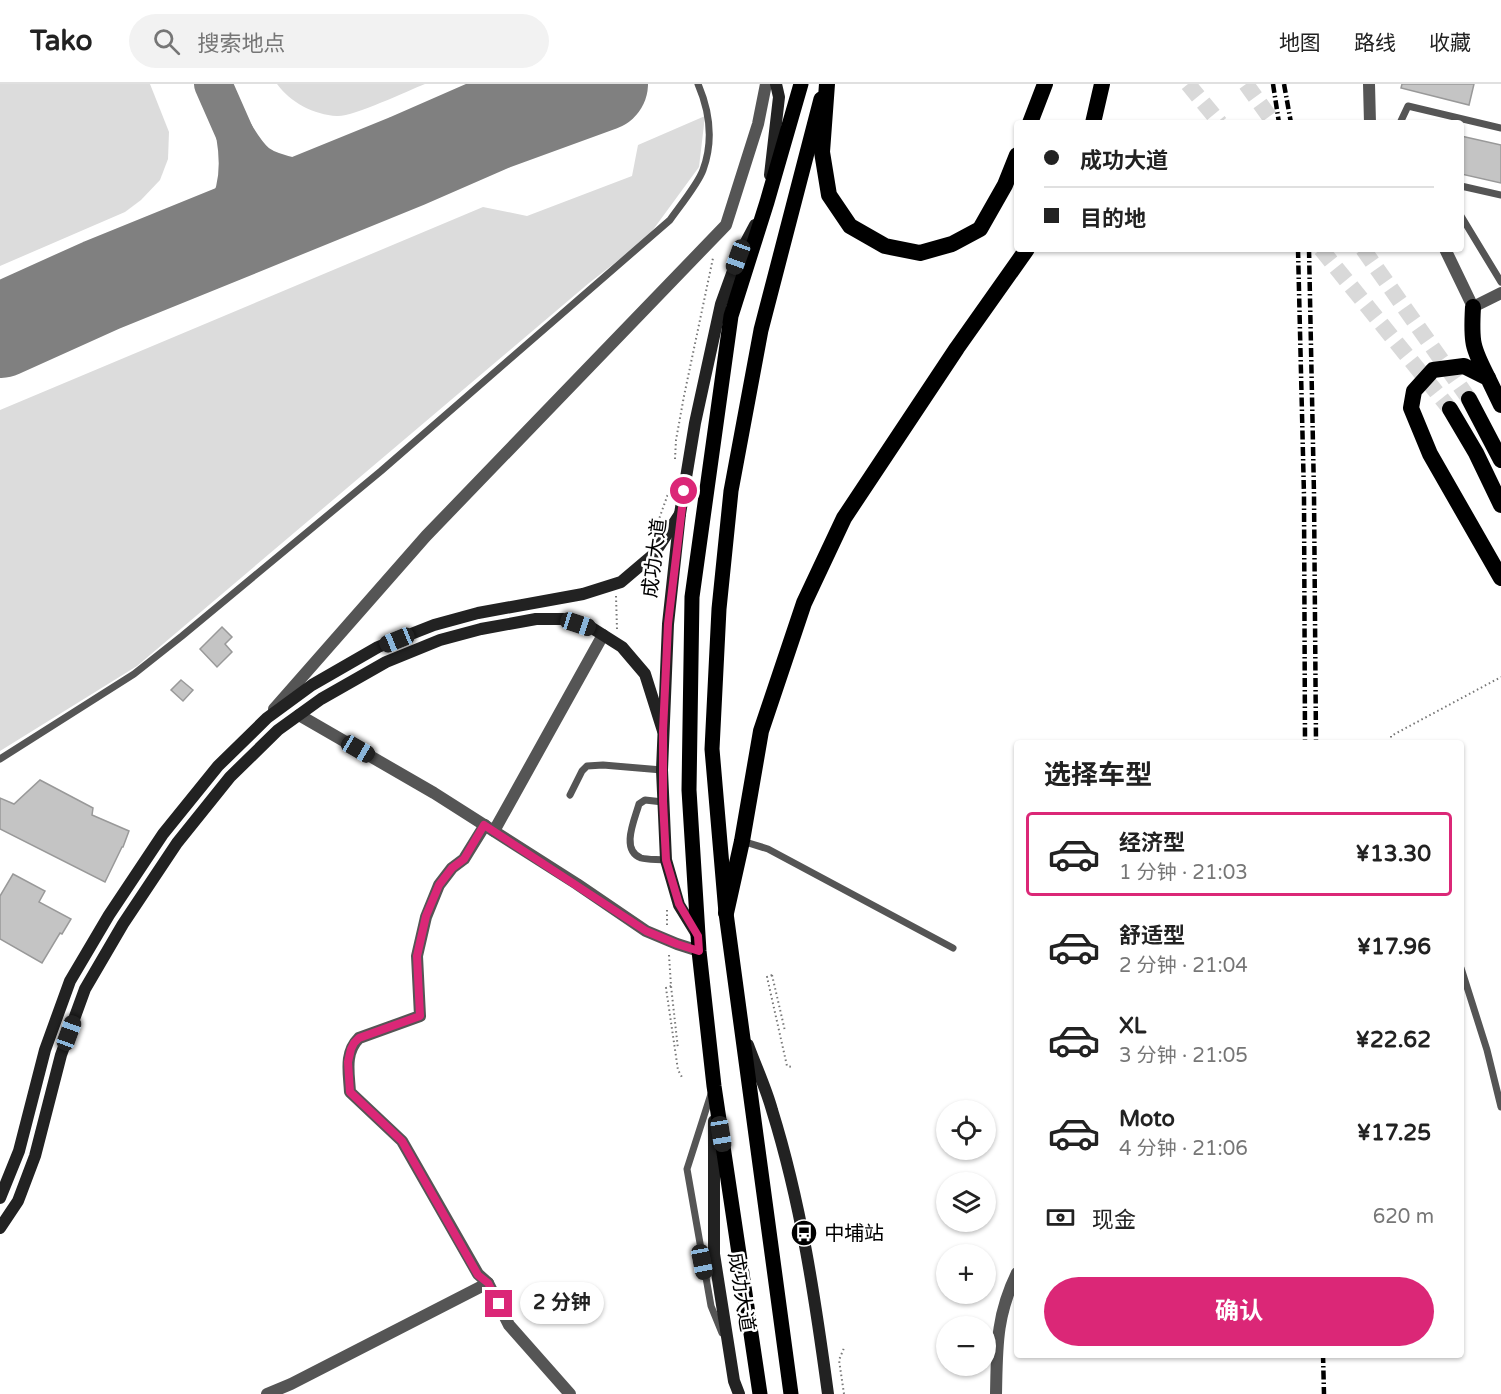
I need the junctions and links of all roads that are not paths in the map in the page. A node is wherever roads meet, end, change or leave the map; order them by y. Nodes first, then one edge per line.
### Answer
1 (698, 84) edge
2 (766, 84) edge
3 (776, 84) edge
4 (801, 84) edge
5 (826, 84) edge
6 (1045, 84) edge
7 (1102, 84) edge
8 (1369, 84) edge
9 (1031, 120) edge
10 (1094, 120) edge
11 (1370, 120) edge
12 (1401, 120) edge
13 (1501, 128) edge
14 (1014, 162) edge
15 (1464, 187) edge
16 (1501, 195) edge
17 (767, 202) junction
18 (1464, 221) edge
19 (1025, 252) edge
20 (1446, 252) edge
21 (1501, 282) edge
22 (1501, 293) edge
23 (1473, 307) junction
24 (1488, 378) junction
25 (1469, 399) tunnel mouth
26 (1501, 405) edge
27 (1450, 409) tunnel mouth
28 (1501, 460) edge
29 (1501, 504) edge
30 (680, 514) junction
31 (1501, 578) edge
32 (603, 635) junction
33 (299, 715) junction
34 (267, 718) junction
35 (663, 731) junction
36 (0, 759) edge
37 (662, 770) junction
38 (570, 795) dead end
39 (663, 801) junction
40 (489, 828) junction
41 (742, 841) junction
42 (666, 860) junction
43 (726, 913) junction
44 (699, 943) junction
45 (953, 948) dead end
46 (1464, 977) edge
47 (740, 1022) junction
48 (714, 1086) junction
49 (1501, 1107) edge
50 (0, 1198) edge
51 (0, 1228) edge
52 (1014, 1280) edge
53 (488, 1283) junction
54 (729, 1349) junction
55 (267, 1394) edge
56 (570, 1394) edge
57 (739, 1394) edge
58 (760, 1394) edge
59 (791, 1394) edge
60 (828, 1394) edge
61 (996, 1394) edge

1 - 36 lane
2 - 34 street
3 - 17 main road, 成功大道
4 - 17 main road
5 - 14 highway
5 - 43 main road
6 - 9 highway
7 - 10 highway
8 - 11 street
12 - 13 lane
15 - 16 lane
17 - 30 main road, 成功大道
17 - 44 main road
18 - 21 lane
19 - 41 highway
20 - 23 street
22 - 23 street
23 - 24 highway
24 - 26 highway
24 - 31 highway
25 - 28 highway
27 - 29 highway
30 - 34 main road
30 - 35 main road, 成功大道
32 - 33 main road
32 - 35 main road
32 - 40 street
33 - 40 street
33 - 51 main road
34 - 50 main road
35 - 37 main road, 成功大道
37 - 38 lane
37 - 39 main road, 成功大道
39 - 42 main road, 成功大道
39 - 42 lane
40 - 44 street
40 - 53 street
41 - 43 highway
41 - 45 lane
42 - 44 main road, 成功大道
43 - 47 main road
44 - 48 main road
46 - 49 lane
47 - 59 main road
47 - 60 main road
48 - 54 main road, 成功大道
48 - 54 lane
48 - 58 main road
52 - 61 street
53 - 55 street
53 - 56 street
54 - 57 main road, 成功大道

